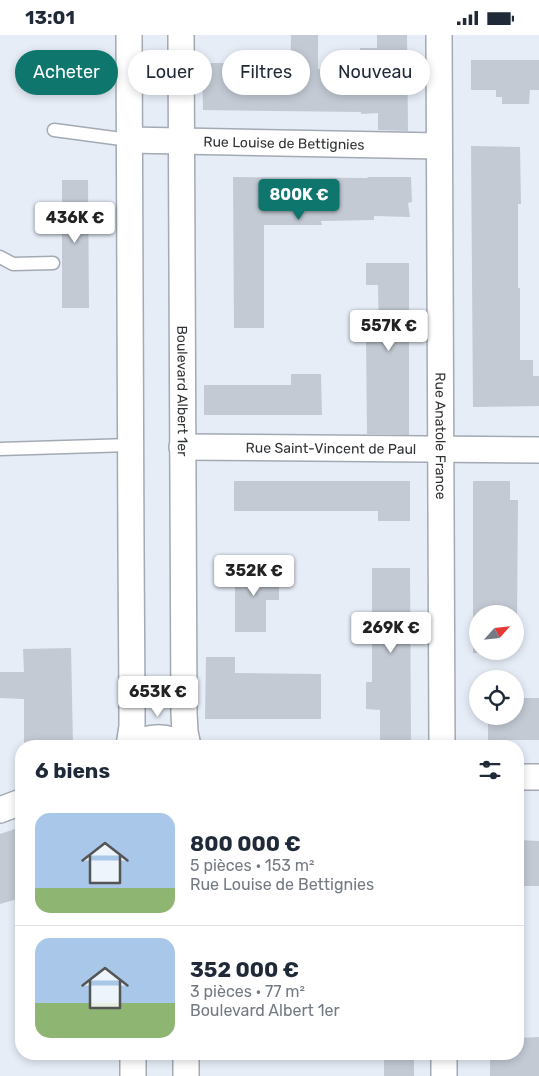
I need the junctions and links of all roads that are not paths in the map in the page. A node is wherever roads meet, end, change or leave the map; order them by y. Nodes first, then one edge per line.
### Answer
1 (129, 35) edge
2 (181, 35) edge
3 (439, 35) edge
4 (54, 130) dead end
5 (129, 140) junction
6 (181, 140) junction
7 (439, 146) junction
8 (0, 257) edge
9 (52, 263) dead end
10 (130, 445) junction
11 (182, 447) junction
12 (0, 449) edge
13 (441, 450) junction
14 (539, 450) edge
15 (130, 740) edge
16 (145, 740) edge
17 (172, 740) edge
18 (187, 740) edge
19 (442, 740) edge
20 (524, 777) edge
21 (539, 777) edge
22 (15, 805) edge
23 (0, 810) edge
24 (133, 1060) edge
25 (186, 1060) edge
26 (444, 1060) edge
27 (133, 1076) edge
28 (186, 1076) edge
29 (444, 1076) edge

1 - 5 street
2 - 6 street, Boulevard Albert 1er
3 - 7 street, Rue Anatole France
4 - 5 lane
5 - 6 street, Rue Louise de Bettignies
5 - 10 street
6 - 7 street, Rue Louise de Bettignies
6 - 11 street, Boulevard Albert 1er
7 - 13 street, Rue Anatole France
8 - 9 lane
10 - 12 lane
10 - 15 street
11 - 13 street, Rue Saint-Vincent de Paul
11 - 18 street, Boulevard Albert 1er
13 - 14 street, Rue Saint-Vincent de Paul
13 - 19 street, Rue Anatole France
16 - 17 street
20 - 21 street
22 - 23 street
24 - 27 street
25 - 28 street
26 - 29 street

